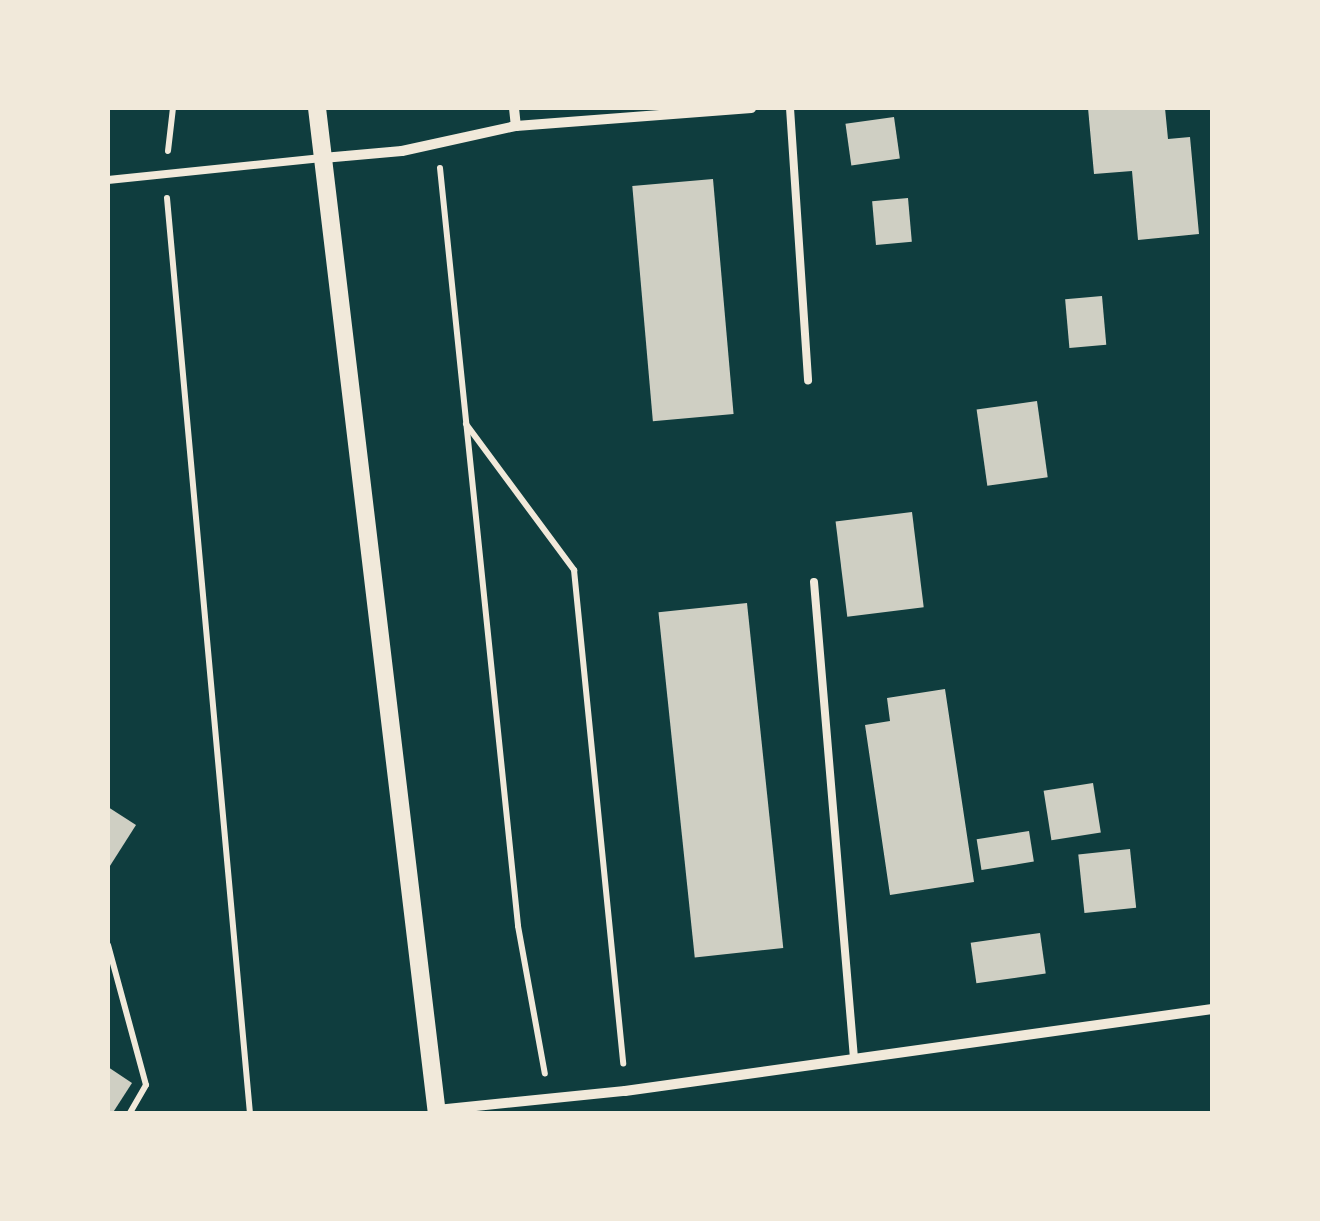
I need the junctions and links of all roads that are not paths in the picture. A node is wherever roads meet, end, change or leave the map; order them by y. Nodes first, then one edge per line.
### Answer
1 (316, 108) edge
2 (514, 108) edge
3 (751, 108) edge
4 (790, 108) edge
5 (516, 126) junction
6 (323, 158) junction
7 (108, 180) edge
8 (808, 380) dead end
9 (814, 582) dead end
10 (1212, 1009) edge
11 (854, 1059) junction
12 (437, 1112) edge

1 - 6 street
2 - 5 street
3 - 5 street
4 - 8 lane
5 - 6 street
6 - 7 lane
6 - 12 street
9 - 11 lane
10 - 11 street
11 - 12 street

